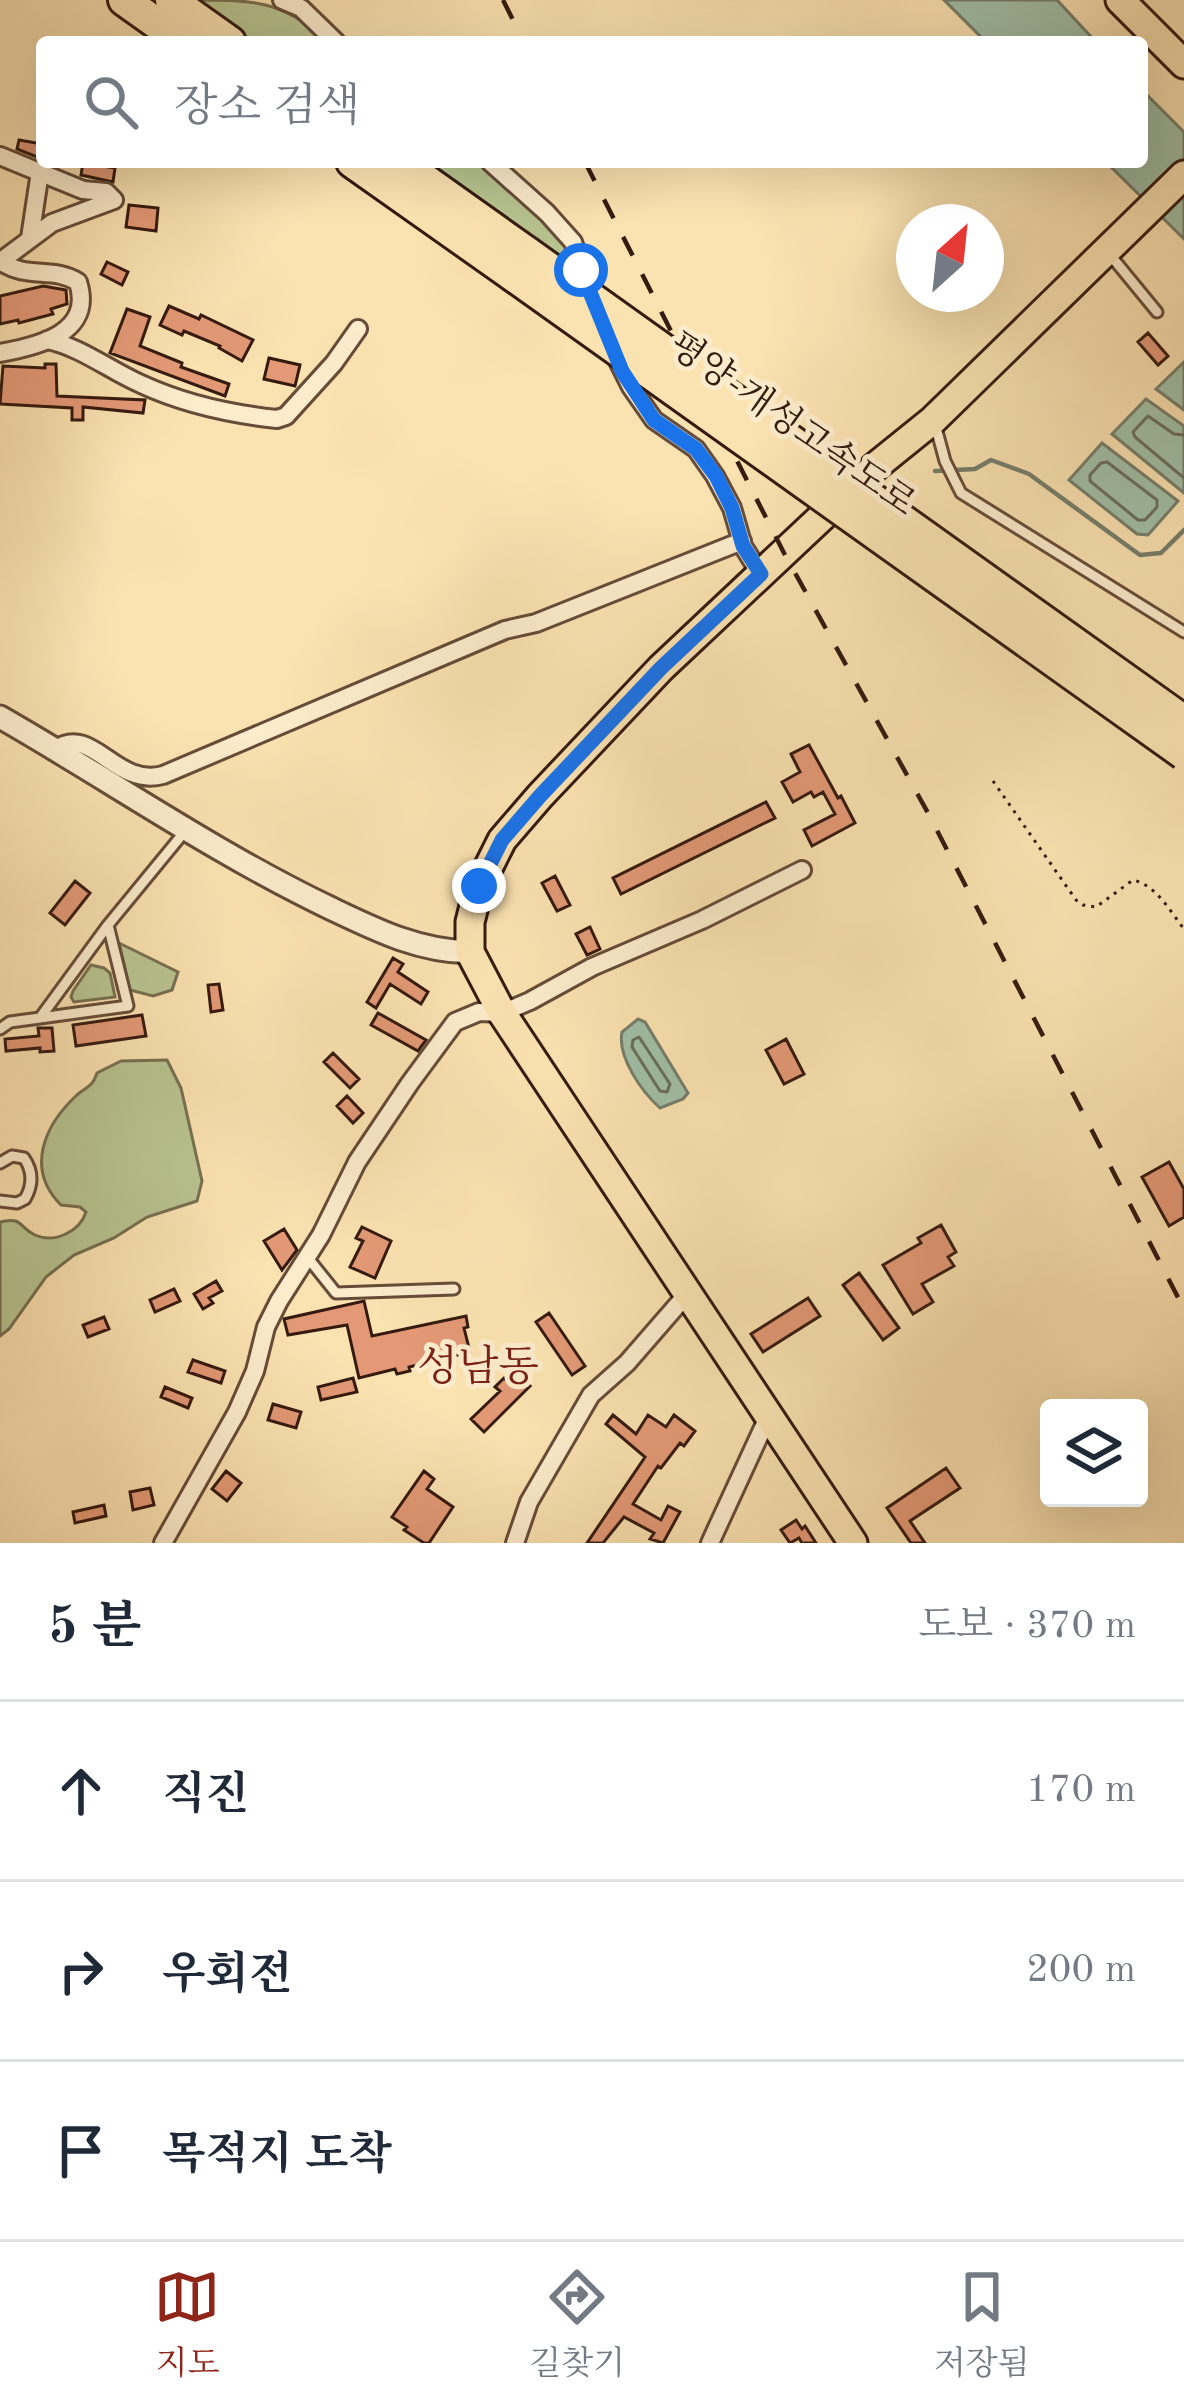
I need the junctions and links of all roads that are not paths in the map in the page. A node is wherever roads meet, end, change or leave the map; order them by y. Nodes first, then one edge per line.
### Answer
1 (124, 0) edge
2 (171, 0) edge
3 (282, 0) edge
4 (1120, 0) edge
5 (175, 36) edge
6 (222, 36) edge
7 (329, 36) edge
8 (1184, 64) edge
9 (0, 156) edge
10 (362, 168) edge
11 (407, 168) edge
12 (497, 168) edge
13 (40, 172) junction
14 (1184, 175) edge
15 (31, 238) junction
16 (1106, 250) junction
17 (0, 261) edge
18 (520, 264) junction
19 (1157, 311) dead end
20 (358, 329) dead end
21 (47, 340) junction
22 (0, 353) edge
23 (933, 420) junction
24 (742, 541) junction
25 (761, 574) junction
26 (1184, 632) edge
27 (0, 716) edge
28 (1184, 721) edge
29 (56, 749) junction
30 (1184, 754) edge
31 (186, 830) junction
32 (802, 870) dead end
33 (108, 925) junction
34 (470, 952) junction
35 (502, 1013) junction
36 (40, 1018) junction
37 (0, 1029) edge
38 (0, 1163) edge
39 (0, 1201) edge
40 (308, 1258) junction
41 (454, 1289) dead end
42 (687, 1294) junction
43 (768, 1418) junction
44 (163, 1543) edge
45 (515, 1543) edge
46 (710, 1543) edge
47 (853, 1543) edge

1 - 5 highway
2 - 6 highway
3 - 7 street
4 - 8 main road
9 - 13 street
10 - 18 highway, 평양-개성고속도로
11 - 18 highway, 평양-개성고속도로
12 - 24 street
13 - 15 street
13 - 15 street
14 - 16 main road
15 - 17 street
16 - 19 lane
16 - 23 main road
17 - 21 street
18 - 28 highway, 평양-개성고속도로, bridge
18 - 30 highway, 평양-개성고속도로, bridge
20 - 21 street
21 - 22 street
23 - 25 main road
23 - 26 lane
24 - 25 street
24 - 29 street
25 - 34 main road
27 - 29 street
29 - 31 street
31 - 33 lane
31 - 34 street
32 - 35 street
33 - 36 lane
33 - 36 lane
34 - 35 main road
35 - 40 street
35 - 42 main road
36 - 37 lane
38 - 39 lane
40 - 41 lane
40 - 44 street
42 - 43 main road
42 - 45 street
43 - 46 street
43 - 47 main road

